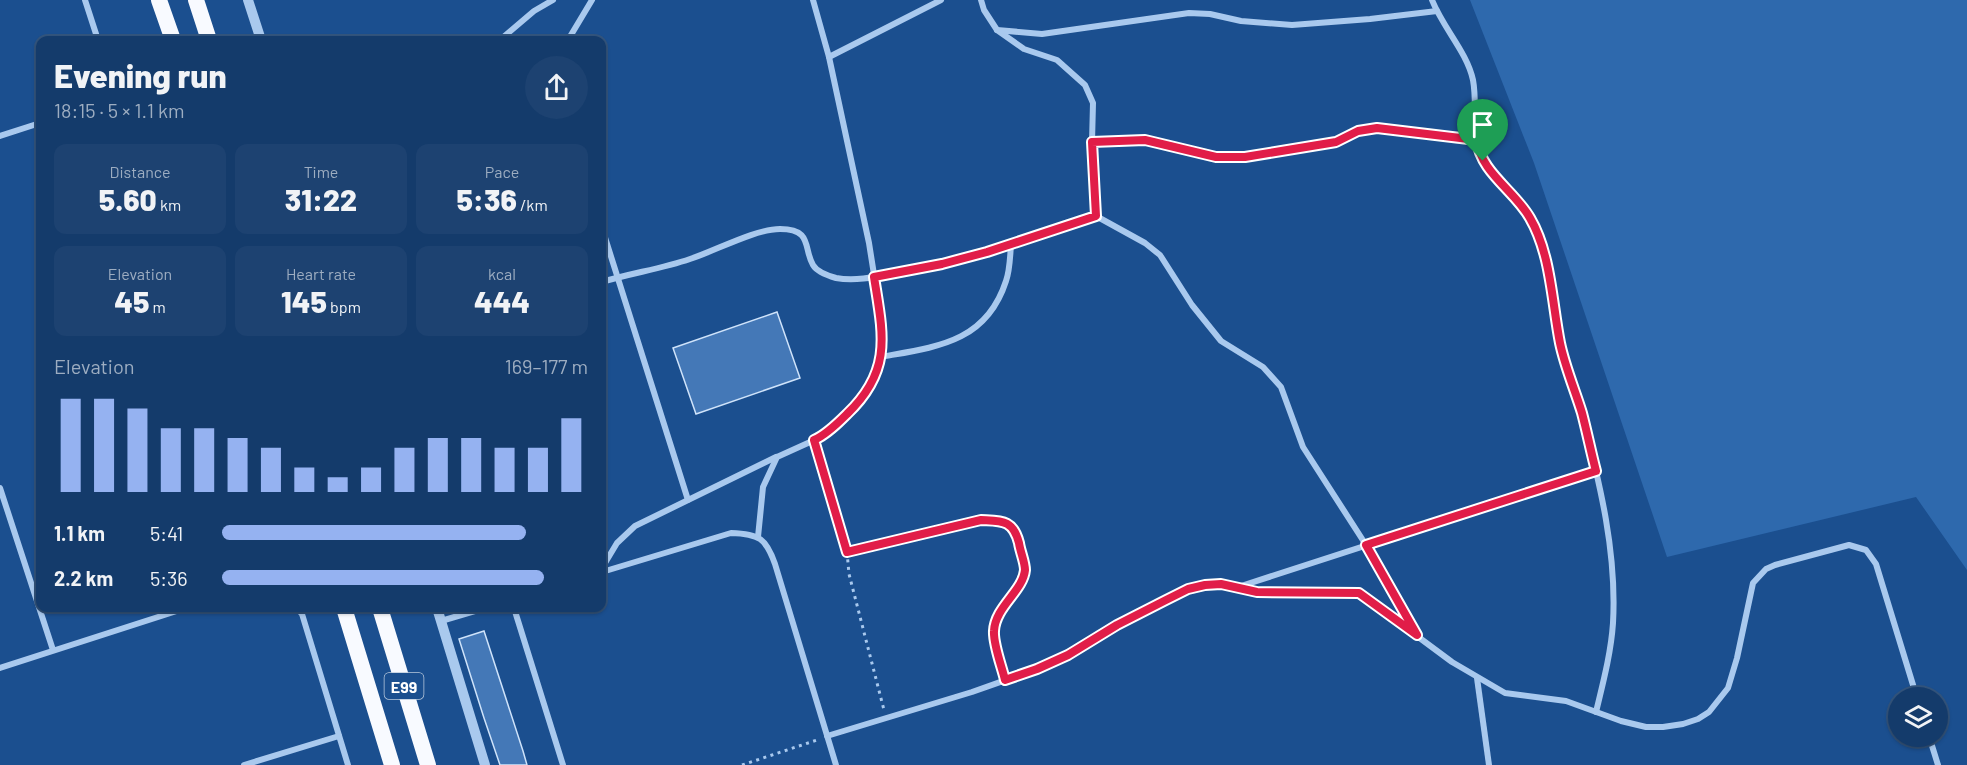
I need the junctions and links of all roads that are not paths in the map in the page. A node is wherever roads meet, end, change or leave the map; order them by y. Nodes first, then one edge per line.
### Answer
1 (85, 0) edge
2 (159, 0) edge
3 (196, 0) edge
4 (248, 0) edge
5 (553, 0) edge
6 (592, 0) edge
7 (813, 0) edge
8 (941, 0) edge
9 (981, 0) edge
10 (1432, 0) edge
11 (1437, 11) junction
12 (997, 30) junction
13 (97, 36) edge
14 (172, 36) edge
15 (207, 36) edge
16 (260, 36) edge
17 (505, 36) edge
18 (570, 36) edge
19 (829, 57) junction
20 (36, 124) edge
21 (0, 136) edge
22 (1477, 140) junction
23 (1092, 142) junction
24 (1096, 216) junction
25 (606, 241) edge
26 (1011, 244) junction
27 (617, 277) junction
28 (874, 277) junction
29 (606, 281) edge
30 (880, 357) junction
31 (777, 457) junction
32 (1596, 471) junction
33 (0, 488) edge
34 (688, 500) junction
35 (758, 537) junction
36 (1366, 545) junction
37 (606, 562) edge
38 (606, 569) edge
39 (1237, 587) junction
40 (36, 598) edge
41 (41, 612) edge
42 (173, 612) edge
43 (300, 612) edge
44 (345, 612) edge
45 (381, 612) edge
46 (438, 612) edge
47 (471, 612) edge
48 (515, 612) edge
49 (441, 621) junction
50 (1417, 635) junction
51 (53, 650) junction
52 (0, 668) edge
53 (1478, 678) junction
54 (1914, 687) edge
55 (1596, 712) junction
56 (339, 736) junction
57 (827, 736) junction
58 (1932, 747) edge
59 (244, 765) edge
60 (348, 765) edge
61 (392, 765) edge
62 (428, 765) edge
63 (485, 765) edge
64 (563, 765) edge
65 (836, 765) edge
66 (1489, 765) edge
67 (1938, 765) edge

1 - 13 street
2 - 14 highway
3 - 15 highway
4 - 16 street
5 - 17 street
6 - 18 street
7 - 19 street
8 - 19 street
9 - 12 street
10 - 11 street
11 - 12 street
11 - 22 street
12 - 23 street
19 - 28 street
20 - 21 street
22 - 23 street
22 - 32 street
23 - 24 street
24 - 26 street
24 - 36 street
25 - 27 street
26 - 28 street
26 - 30 street
27 - 28 street
27 - 29 street
27 - 34 street
28 - 30 street
30 - 31 street
31 - 34 street
31 - 35 street
32 - 36 street
32 - 55 street
33 - 40 street
34 - 37 street
35 - 38 street
35 - 57 street
36 - 39 street
36 - 50 street
39 - 50 street
39 - 57 street
41 - 51 street
42 - 51 street
43 - 56 street
44 - 61 highway, E99
45 - 62 highway, E99
46 - 49 street
47 - 49 street
48 - 64 street
49 - 63 street
50 - 53 street
51 - 52 street
53 - 55 street
53 - 66 street
54 - 55 street
56 - 59 street
56 - 60 street
57 - 65 street
58 - 67 street

